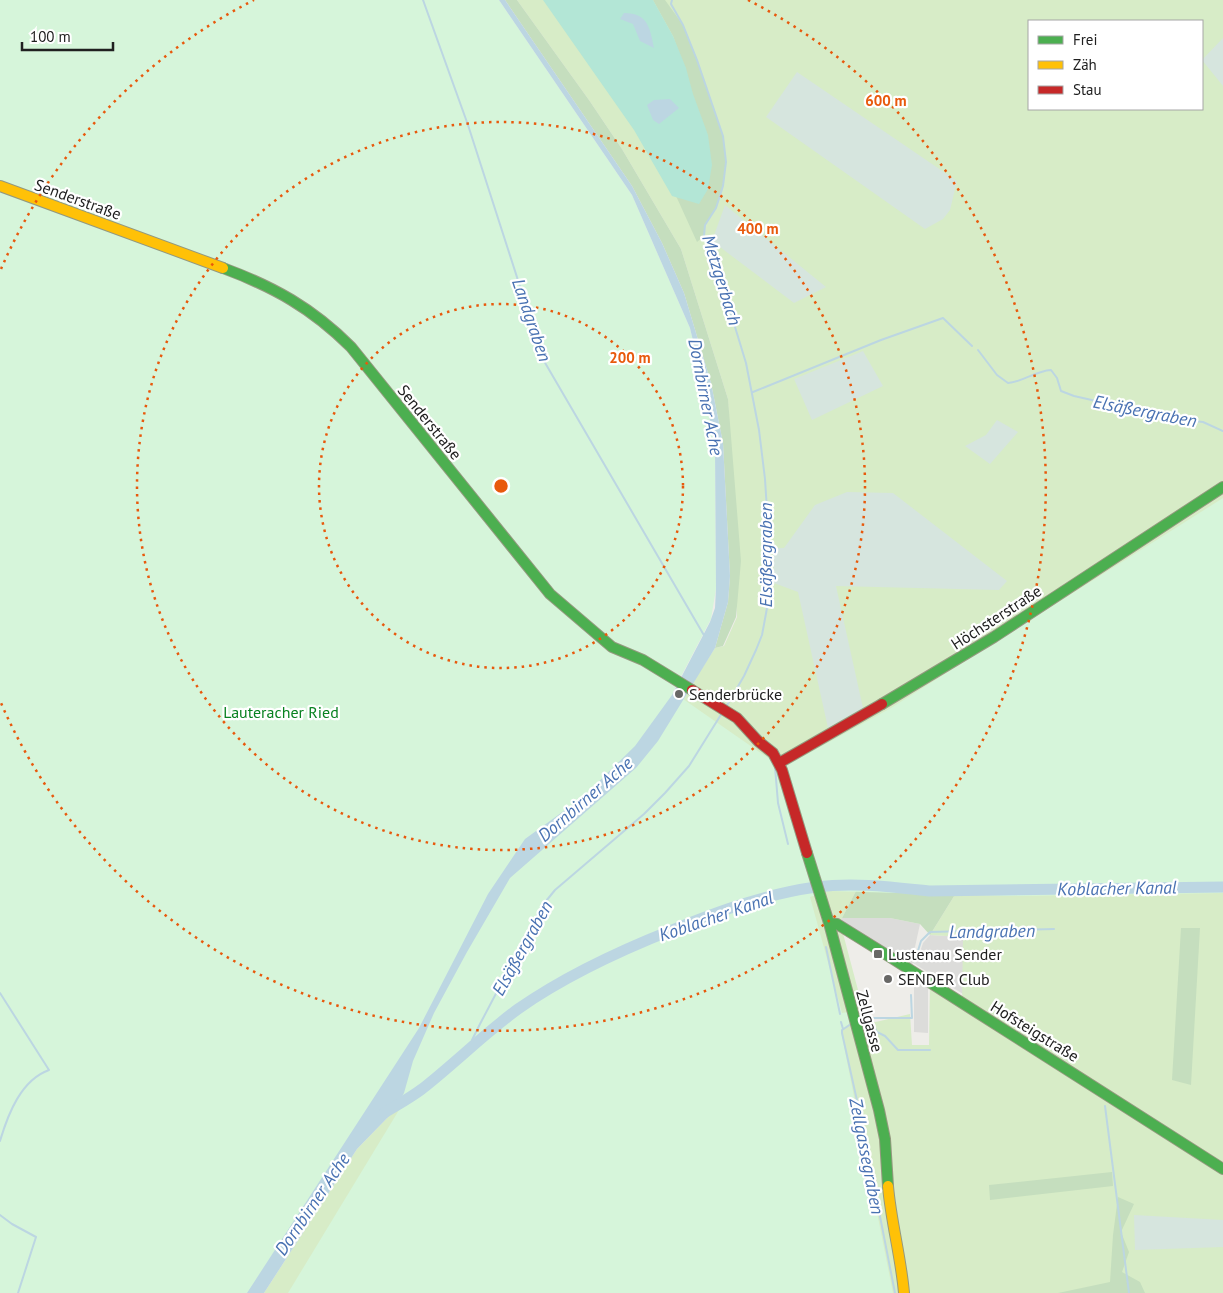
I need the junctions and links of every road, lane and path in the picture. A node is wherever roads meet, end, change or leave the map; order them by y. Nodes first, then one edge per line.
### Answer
1 (0, 186) edge
2 (1223, 487) edge
3 (779, 763) junction
4 (829, 923) junction
5 (1223, 1169) edge
6 (904, 1293) edge

1 - 3 main road, Senderstraße
2 - 3 main road, Höchsterstraße
3 - 4 main road, Zellgasse
4 - 5 main road, Hofsteigstraße
4 - 6 main road, Zellgasse

